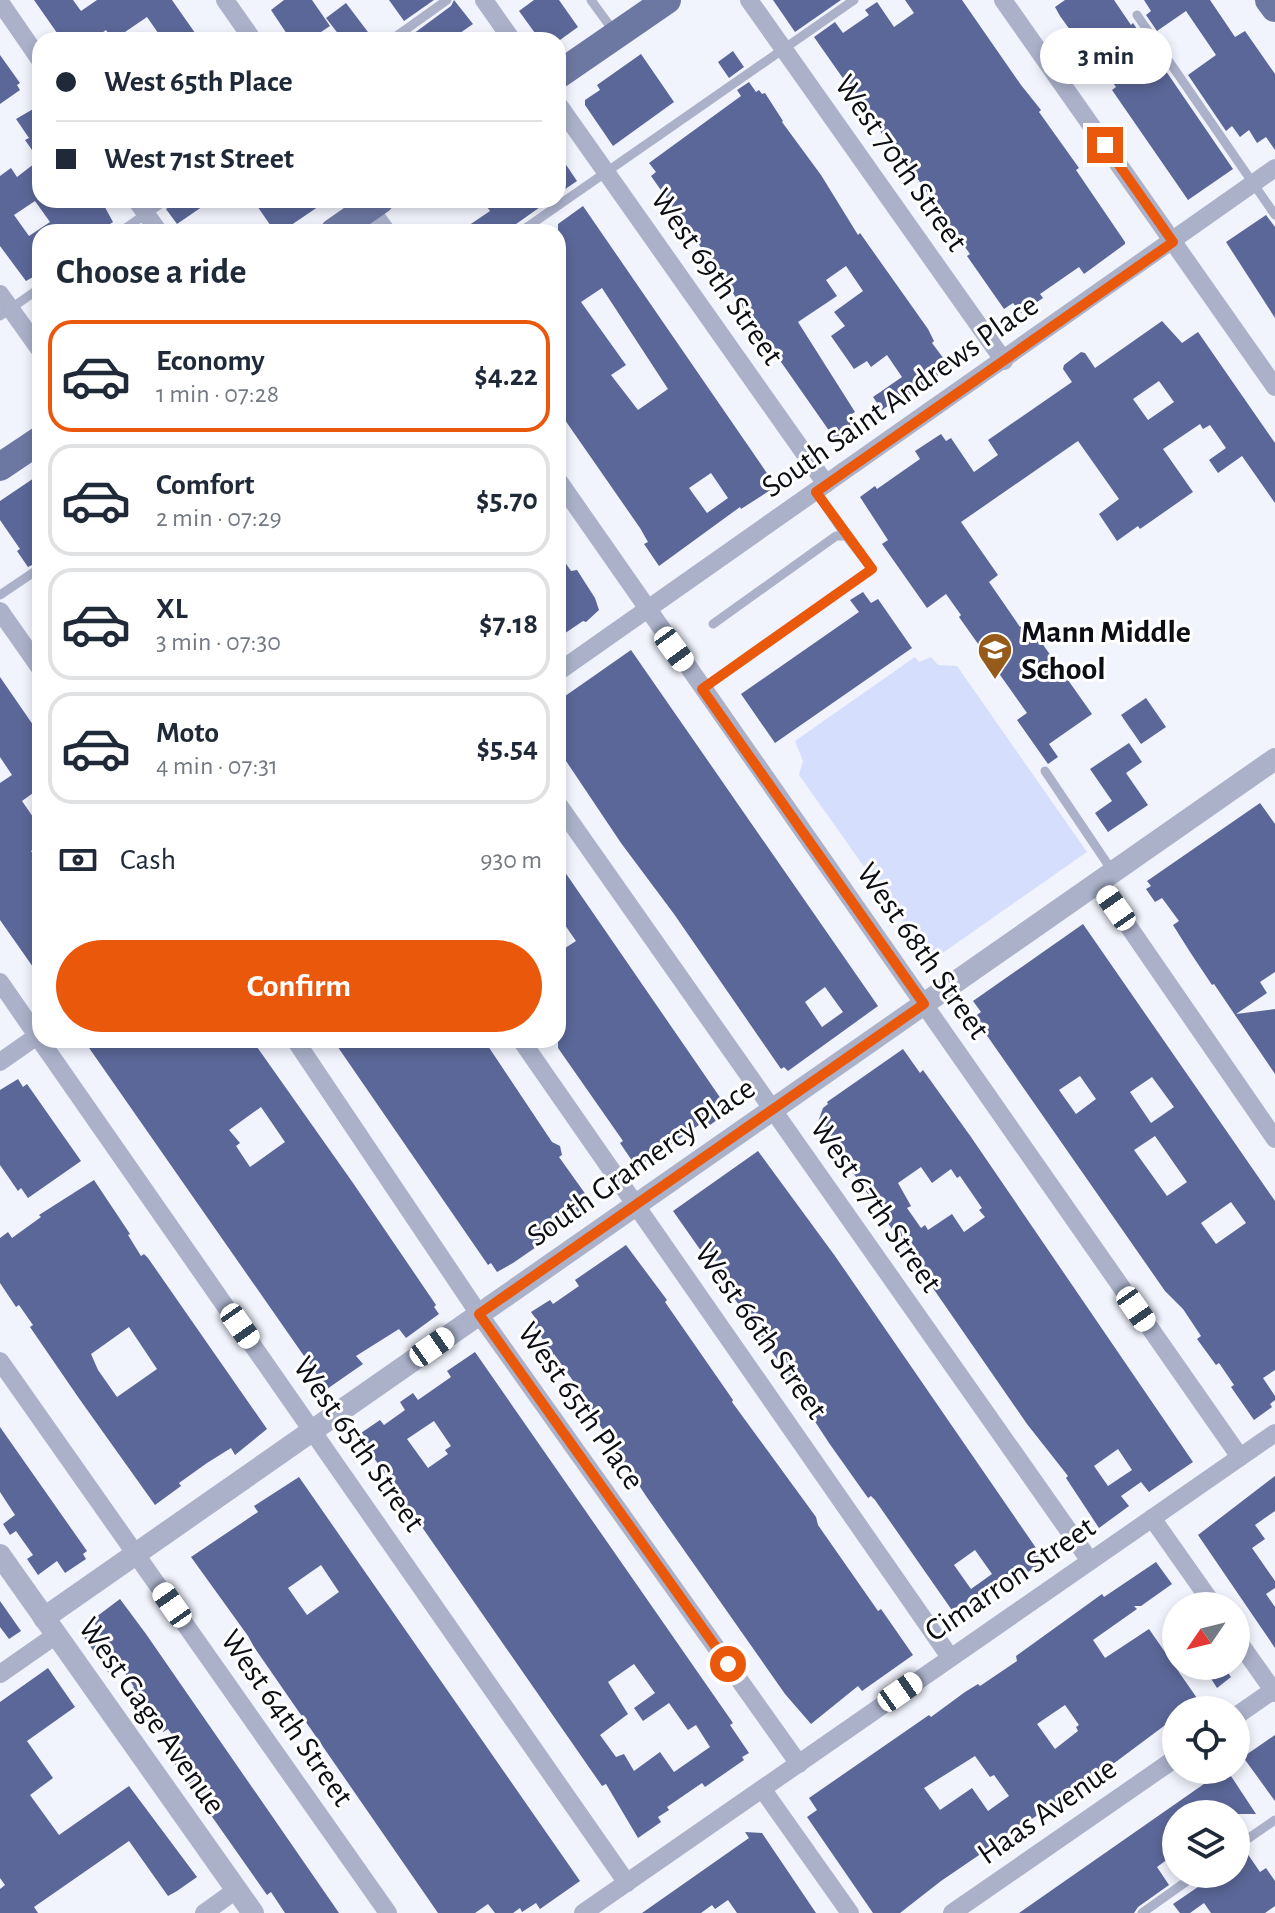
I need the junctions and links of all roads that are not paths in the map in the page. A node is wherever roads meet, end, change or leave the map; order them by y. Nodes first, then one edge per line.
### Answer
1 (225, 0) edge
2 (447, 0) edge
3 (484, 0) edge
4 (591, 0) edge
5 (667, 0) edge
6 (749, 0) edge
7 (854, 0) edge
8 (1003, 0) edge
9 (1269, 0) edge
10 (0, 2) edge
11 (1275, 8) edge
12 (1137, 15) dead end
13 (247, 32) edge
14 (402, 32) edge
15 (506, 32) edge
16 (616, 35) junction
17 (32, 48) edge
18 (784, 49) junction
19 (566, 69) edge
20 (566, 115) edge
21 (1275, 168) edge
22 (606, 172) junction
23 (1253, 184) junction
24 (566, 200) edge
25 (140, 208) edge
26 (364, 208) edge
27 (554, 208) edge
28 (1275, 215) edge
29 (127, 224) edge
30 (344, 224) edge
31 (531, 224) edge
32 (1173, 242) junction
33 (32, 292) edge
34 (3, 306) edge
35 (32, 340) edge
36 (1004, 361) junction
37 (1275, 387) edge
38 (32, 445) edge
39 (0, 467) edge
40 (821, 488) junction
41 (566, 492) edge
42 (846, 536) junction
43 (32, 573) edge
44 (0, 595) edge
45 (647, 610) junction
46 (0, 611) edge
47 (713, 624) dead end
48 (32, 657) edge
49 (566, 666) edge
50 (702, 689) junction
51 (1275, 759) edge
52 (1045, 771) dead end
53 (566, 815) edge
54 (1106, 877) junction
55 (0, 982) edge
56 (924, 1004) junction
57 (32, 1028) edge
58 (32, 1042) edge
59 (46, 1048) edge
60 (300, 1048) edge
61 (527, 1048) edge
62 (0, 1062) edge
63 (772, 1110) junction
64 (1275, 1139) edge
65 (636, 1205) junction
66 (479, 1314) junction
67 (0, 1361) edge
68 (313, 1430) junction
69 (1275, 1433) edge
70 (1240, 1457) junction
71 (1152, 1518) junction
72 (136, 1554) junction
73 (0, 1555) edge
74 (1090, 1561) junction
75 (1204, 1592) edge
76 (50, 1626) junction
77 (950, 1657) junction
78 (1250, 1658) edge
79 (0, 1674) edge
80 (1274, 1691) edge
81 (1250, 1707) edge
82 (799, 1764) junction
83 (1162, 1768) edge
84 (763, 1790) junction
85 (1275, 1820) edge
86 (1250, 1837) edge
87 (627, 1883) junction
88 (1177, 1888) edge
89 (236, 1890) junction
90 (204, 1913) edge
91 (253, 1913) edge
92 (388, 1913) edge
93 (583, 1913) edge
94 (850, 1913) edge
95 (952, 1913) edge
96 (1142, 1913) edge

1 - 13 street
2 - 14 lane
3 - 15 street
4 - 16 lane
5 - 16 main road
6 - 18 street, West 70th Street
7 - 18 lane
8 - 32 street
9 - 11 main road
10 - 17 street
12 - 23 lane
16 - 19 main road
18 - 22 lane
18 - 36 street, West 70th Street
20 - 22 street, West 69th Street
21 - 23 street, South Saint Andrews Place
22 - 24 lane
22 - 40 street, West 69th Street
23 - 28 lane
23 - 32 street, South Saint Andrews Place
25 - 29 lane
26 - 30 main road
27 - 31 lane
32 - 36 street, South Saint Andrews Place
32 - 37 street
33 - 34 lane
34 - 35 street
36 - 40 street, South Saint Andrews Place
38 - 39 main road
40 - 42 lane
40 - 45 street, South Saint Andrews Place
41 - 45 street, West 68th Street
42 - 47 lane
42 - 50 lane
43 - 44 lane
45 - 49 street, South Saint Andrews Place
45 - 50 street, West 68th Street
46 - 48 street
50 - 56 street, West 68th Street
51 - 54 street, South Gramercy Place
52 - 54 lane
53 - 63 street, West 67th Street
54 - 56 street, South Gramercy Place
54 - 64 street
55 - 57 street, West 65th Street
56 - 63 street, South Gramercy Place
56 - 70 street, West 68th Street
58 - 62 street
59 - 68 street, West 65th Street
60 - 66 street, West 65th Place
61 - 65 street, West 66th Street
63 - 65 street, South Gramercy Place
63 - 74 street, West 67th Street
65 - 66 street, South Gramercy Place
65 - 77 street, West 66th Street
66 - 68 street, South Gramercy Place
66 - 82 street, West 65th Place
67 - 72 street, West 64th Street
68 - 72 street, South Gramercy Place
68 - 87 street, West 65th Street
69 - 70 street, Cimarron Street
70 - 71 street, Cimarron Street
71 - 74 street, Cimarron Street
71 - 75 street
72 - 76 street, South Gramercy Place
72 - 92 street, West 64th Street
73 - 76 street, West Gage Avenue
74 - 77 street, Cimarron Street
76 - 79 street, South Gramercy Place
76 - 89 street, West Gage Avenue
77 - 82 street, Cimarron Street
78 - 80 street
80 - 81 street
82 - 84 street, Cimarron Street
83 - 95 street, Haas Avenue
84 - 87 street, Cimarron Street
84 - 94 street
85 - 86 lane
87 - 93 street, Cimarron Street
88 - 96 lane
89 - 90 street
89 - 91 street, West Gage Avenue

